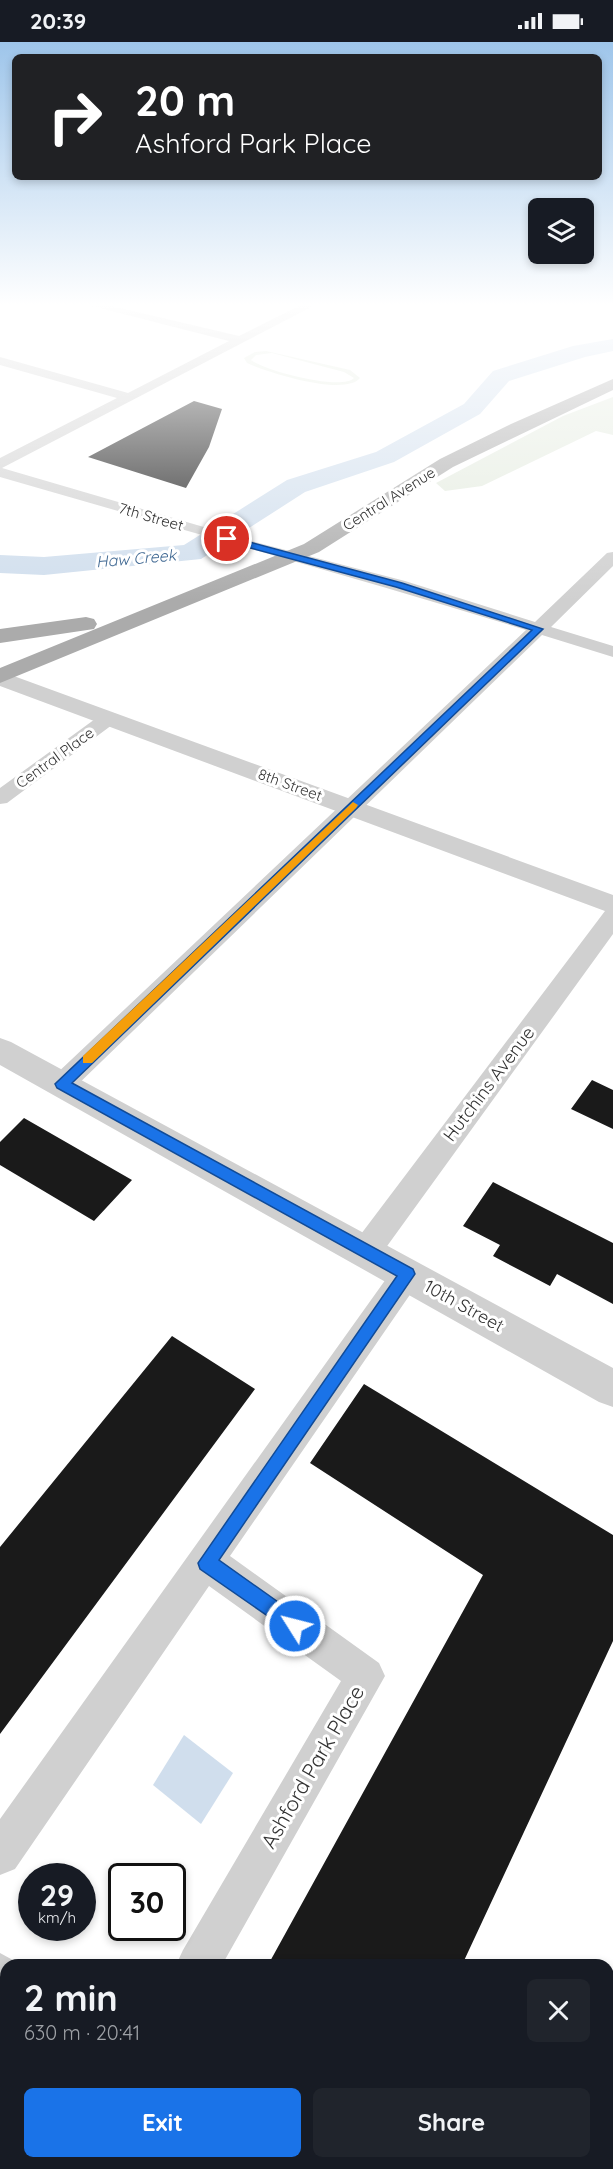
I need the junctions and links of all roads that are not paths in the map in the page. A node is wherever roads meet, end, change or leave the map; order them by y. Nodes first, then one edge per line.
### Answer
1 (116, 403) edge
2 (569, 403) edge
3 (0, 464) edge
4 (0, 472) edge
5 (297, 557) junction
6 (613, 557) edge
7 (217, 588) junction
8 (538, 629) junction
9 (0, 636) edge
10 (613, 652) edge
11 (7, 680) edge
12 (0, 697) edge
13 (110, 718) junction
14 (0, 798) edge
15 (351, 807) junction
16 (613, 905) edge
17 (613, 917) edge
18 (0, 1050) edge
19 (62, 1084) junction
20 (366, 1251) junction
21 (407, 1274) junction
22 (613, 1389) edge
23 (207, 1563) junction
24 (0, 1854) edge
25 (201, 1959) edge

1 - 3 street
2 - 5 main road, Central Avenue
4 - 5 street, 7th Street
5 - 7 main road, Central Avenue
5 - 8 street, 7th Street
5 - 11 main road, Central Avenue
6 - 8 street
7 - 9 main road
7 - 11 main road, Central Avenue
8 - 10 street, 7th Street
8 - 15 street
11 - 12 main road, Central Avenue
11 - 13 street, 8th Street
13 - 14 street, Central Place
13 - 15 street, 8th Street
15 - 16 street, 8th Street
15 - 19 street
17 - 20 street, Hutchins Avenue
18 - 19 street, 10th Street
19 - 20 street, 10th Street
20 - 21 street, 10th Street
21 - 22 street, 10th Street
21 - 23 street
23 - 24 street
23 - 25 street, Ashford Park Place

